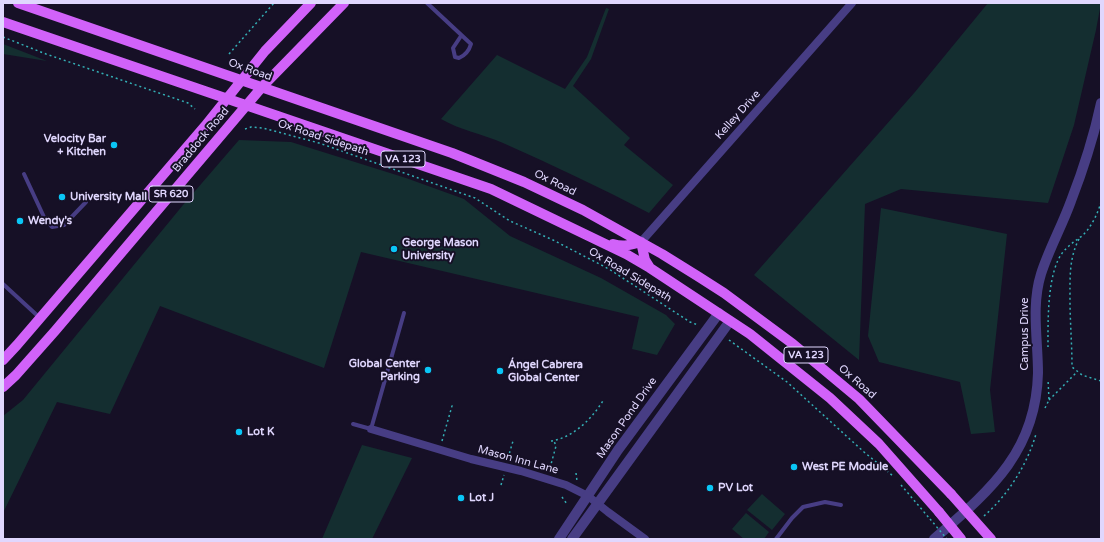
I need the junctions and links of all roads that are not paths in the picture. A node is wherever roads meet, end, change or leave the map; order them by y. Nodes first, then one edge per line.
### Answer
1 (18, 3) edge
2 (311, 3) edge
3 (344, 3) edge
4 (427, 3) edge
5 (852, 3) edge
6 (3, 22) edge
7 (461, 36) junction
8 (240, 80) junction
9 (262, 87) junction
10 (225, 99) junction
11 (1101, 103) edge
12 (246, 106) junction
13 (24, 174) dead end
14 (86, 202) dead end
15 (594, 239) junction
16 (640, 242) junction
17 (650, 268) junction
18 (3, 284) edge
19 (404, 313) dead end
20 (719, 313) junction
21 (40, 318) junction
22 (730, 321) junction
23 (3, 360) edge
24 (3, 387) edge
25 (353, 424) dead end
26 (371, 429) junction
27 (588, 496) junction
28 (597, 504) junction
29 (842, 505) dead end
30 (559, 539) edge
31 (572, 539) edge
32 (646, 539) edge
33 (776, 539) edge
34 (934, 539) edge
35 (962, 539) edge
36 (991, 539) edge

1 - 8 main road, Ox Road / VA 123
2 - 8 main road, Braddock Road / SR 620
3 - 9 main road, Braddock Road / SR 620
4 - 7 lane
5 - 16 street, Kelley Drive
6 - 10 main road, VA 123
7 - 7 lane
8 - 9 main road, Ox Road / VA 123
8 - 10 main road, Braddock Road / SR 620
9 - 12 main road, Braddock Road / SR 620
9 - 16 main road, Ox Road / VA 123
10 - 12 main road, VA 123
10 - 21 main road, Braddock Road / SR 620
11 - 34 street, Campus Drive
12 - 15 main road, VA 123
12 - 24 main road, Braddock Road / SR 620
13 - 14 lane
15 - 16 main road
15 - 17 main road, VA 123
16 - 17 main road
16 - 36 main road, Ox Road / VA 123, bridge
17 - 20 main road, VA 123
18 - 21 lane
19 - 26 lane
20 - 22 main road, VA 123
20 - 27 street, Mason Pond Drive
21 - 23 main road, Braddock Road / SR 620
22 - 28 street
22 - 35 main road, VA 123, bridge
25 - 26 lane, Mason Inn Lane
26 - 27 street, Mason Inn Lane
27 - 28 street, Mason Inn Lane
27 - 30 street, Mason Pond Drive
28 - 31 street
28 - 32 street, Mason Inn Lane
29 - 33 lane

